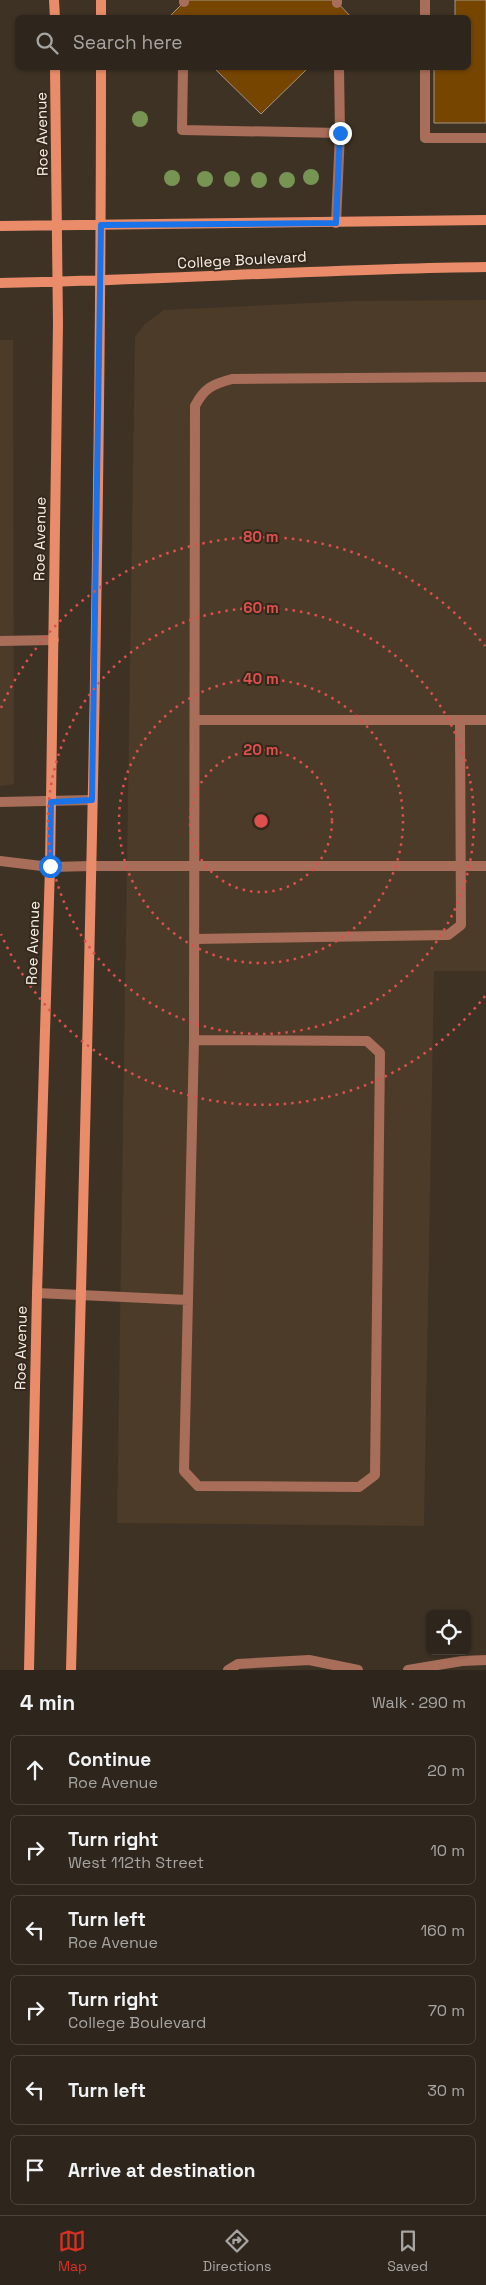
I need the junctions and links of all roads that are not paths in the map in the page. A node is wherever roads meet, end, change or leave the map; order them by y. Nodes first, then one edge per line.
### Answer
1 (54, 0) edge
2 (101, 0) edge
3 (424, 0) edge
4 (55, 15) edge
5 (101, 15) edge
6 (425, 15) edge
7 (56, 70) edge
8 (101, 70) edge
9 (183, 70) edge
10 (339, 70) edge
11 (425, 70) edge
12 (340, 133) junction
13 (486, 138) edge
14 (486, 220) edge
15 (336, 223) junction
16 (58, 225) junction
17 (101, 225) junction
18 (0, 226) edge
19 (486, 267) edge
20 (100, 281) junction
21 (58, 282) junction
22 (0, 283) edge
23 (486, 377) edge
24 (54, 640) junction
25 (0, 641) edge
26 (196, 720) junction
27 (460, 720) junction
28 (486, 720) edge
29 (92, 800) junction
30 (0, 802) edge
31 (51, 802) junction
32 (0, 861) edge
33 (50, 866) junction
34 (92, 866) junction
35 (461, 866) junction
36 (486, 866) edge
37 (195, 867) junction
38 (195, 939) junction
39 (194, 1040) junction
40 (37, 1293) junction
41 (81, 1295) junction
42 (188, 1300) junction
43 (486, 1660) edge
44 (29, 1670) edge
45 (71, 1670) edge
46 (228, 1670) edge
47 (358, 1670) edge
48 (408, 1670) edge

1 - 4 main road
2 - 5 main road
3 - 6 street
7 - 16 main road, Roe Avenue
8 - 17 main road
9 - 12 street
10 - 12 street
11 - 13 street
12 - 15 street
14 - 15 main road
15 - 17 main road
16 - 17 main road
16 - 18 main road
16 - 21 main road, Roe Avenue
17 - 20 main road
19 - 20 main road, College Boulevard
20 - 21 main road, College Boulevard
20 - 29 main road
21 - 22 main road, College Boulevard
21 - 24 main road, Roe Avenue
23 - 26 street
24 - 25 street
24 - 31 main road, Roe Avenue
26 - 27 street
26 - 37 street
27 - 28 street
27 - 35 street
29 - 31 street
29 - 34 main road
30 - 31 street
31 - 33 main road, Roe Avenue
32 - 33 street
33 - 34 street
33 - 40 main road, Roe Avenue
34 - 37 street
34 - 41 main road
35 - 36 street
35 - 37 street
35 - 38 street
37 - 38 street
38 - 39 street
39 - 42 street
39 - 42 street
40 - 41 street
40 - 44 main road, Roe Avenue
41 - 42 street
41 - 45 main road
43 - 48 street
46 - 47 street

